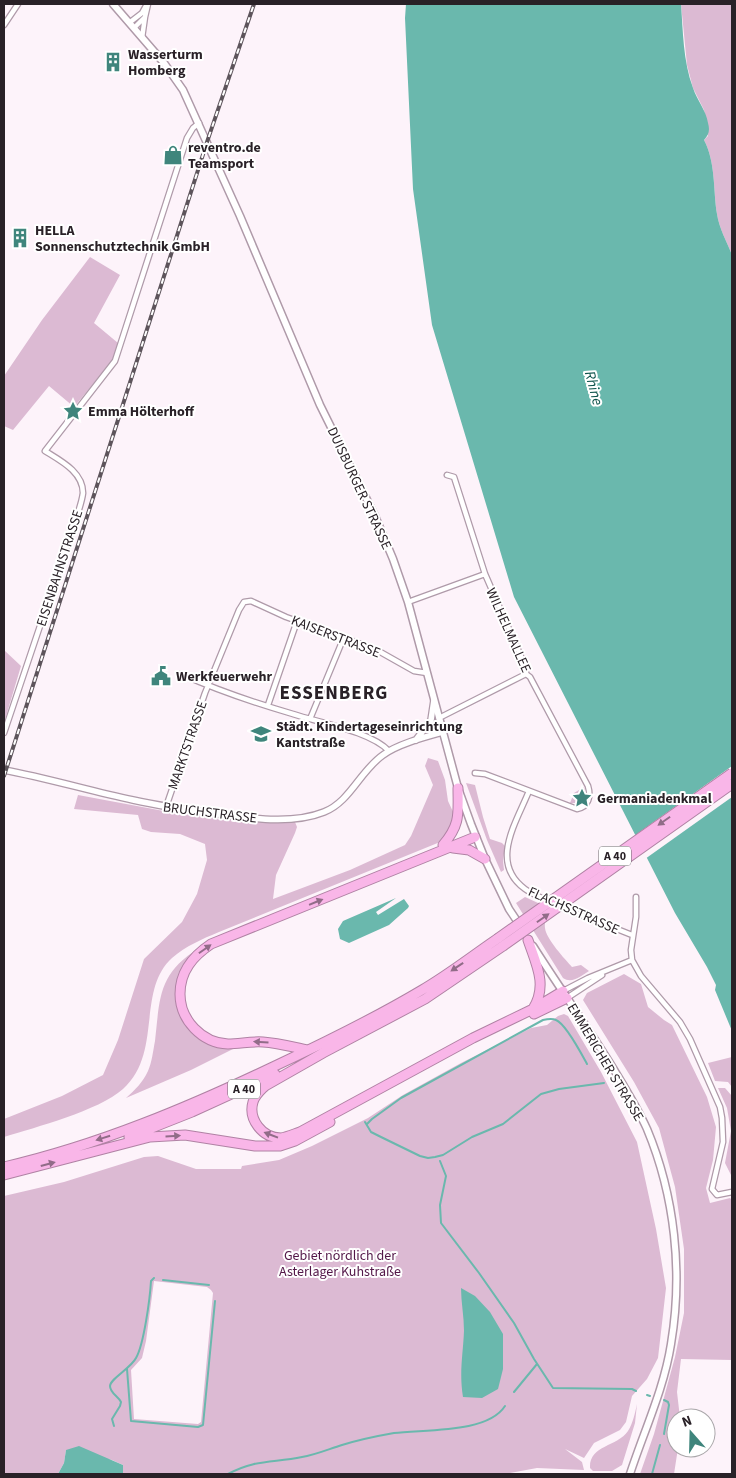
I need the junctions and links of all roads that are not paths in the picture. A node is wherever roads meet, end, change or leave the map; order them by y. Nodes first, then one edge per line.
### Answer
1 (18, 4) edge
2 (112, 4) edge
3 (147, 4) edge
4 (145, 17) junction
5 (4, 25) edge
6 (131, 25) junction
7 (142, 38) junction
8 (199, 123) junction
9 (447, 475) dead end
10 (485, 574) junction
11 (244, 602) joint
12 (408, 602) junction
13 (297, 621) junction
14 (344, 637) junction
15 (427, 673) junction
16 (181, 674) dead end
17 (526, 674) junction
18 (208, 686) junction
19 (434, 700) junction
20 (268, 705) junction
21 (439, 718) junction
22 (310, 719) junction
23 (443, 732) junction
24 (4, 733) edge
25 (415, 741) junction
26 (392, 750) junction
27 (4, 770) edge
28 (475, 773) dead end
29 (732, 773) edge
30 (732, 784) edge
31 (458, 788) junction
32 (529, 791) junction
33 (166, 807) junction
34 (474, 834) junction
35 (445, 846) junction
36 (485, 859) junction
37 (636, 897) dead end
38 (632, 935) junction
39 (528, 940) junction
40 (500, 943) junction
41 (632, 960) junction
42 (606, 972) junction
43 (565, 995) junction
44 (533, 1009) junction
45 (393, 1017) junction
46 (309, 1050) junction
47 (91, 1152) junction
48 (4, 1167) edge
49 (4, 1175) edge
50 (732, 1192) edge
51 (630, 1474) edge

1 - 5 street
2 - 6 main road, DUISBURGER STRASSE
3 - 4 street
3 - 6 street
4 - 6 street
4 - 7 street
6 - 7 main road, DUISBURGER STRASSE
7 - 8 main road, DUISBURGER STRASSE
8 - 12 main road, DUISBURGER STRASSE
8 - 24 street, EISENBAHNSTRASSE
9 - 10 street, WILHELMALLEE
10 - 12 street
10 - 17 street, WILHELMALLEE
11 - 13 street, KAISERSTRASSE
11 - 18 street, MARKTSTRASSE
12 - 15 main road, DUISBURGER STRASSE
13 - 14 street, KAISERSTRASSE
13 - 20 street
14 - 15 street, KAISERSTRASSE
14 - 22 street
15 - 19 main road, DUISBURGER STRASSE
16 - 18 street
17 - 21 street
17 - 32 street, WILHELMALLEE
18 - 20 street
18 - 33 street, MARKTSTRASSE
19 - 21 main road, DUISBURGER STRASSE
19 - 25 street
20 - 22 street
21 - 23 main road, DUISBURGER STRASSE
22 - 26 street
23 - 25 street
23 - 31 main road, DUISBURGER STRASSE
25 - 26 street
26 - 33 street, BRUCHSTRASSE
27 - 33 street, BRUCHSTRASSE
28 - 32 street
29 -> 40 highway, A 40, bridge
40 -> 30 highway, A 40, bridge
31 - 34 main road, DUISBURGER STRASSE
31 - 35 highway
32 - 38 street, FLACHSSTRASSE
34 - 35 highway
34 - 36 main road, DUISBURGER STRASSE
35 - 36 highway
46 -> 35 highway
36 - 39 main road, DUISBURGER STRASSE
37 - 38 street
38 - 41 street
39 - 43 main road, DUISBURGER STRASSE
39 - 44 highway
40 - 45 highway, A 40
40 -> 46 highway, A 40
41 - 42 street
41 - 50 street
42 - 43 street
42 - 43 street
43 - 44 highway
47 -> 43 highway
43 - 51 main road, EMMERICHER STRASSE
44 -> 45 highway
45 - 47 highway, A 40
46 -> 48 highway, A 40
49 -> 47 highway, A 40

